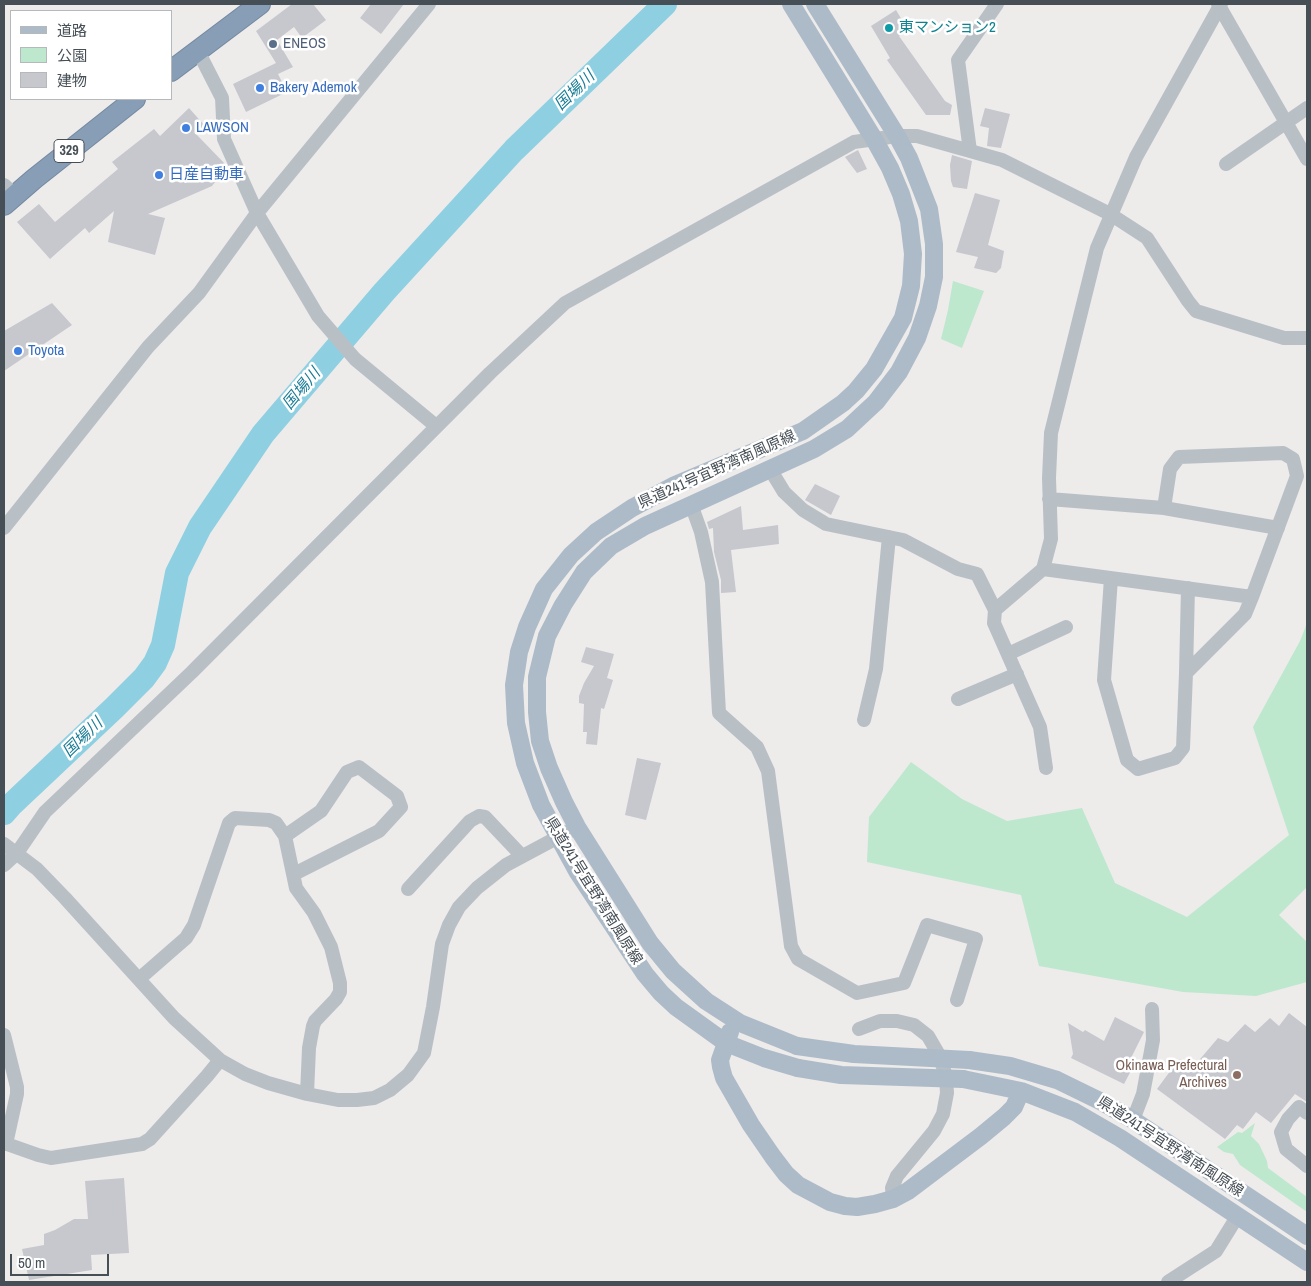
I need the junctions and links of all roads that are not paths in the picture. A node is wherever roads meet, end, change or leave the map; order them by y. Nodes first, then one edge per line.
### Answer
1 (260, 4) edge
2 (429, 4) edge
3 (790, 4) edge
4 (815, 4) edge
5 (997, 4) edge
6 (1220, 4) edge
7 (198, 51) junction
8 (172, 70) edge
9 (133, 100) edge
10 (1307, 108) edge
11 (1286, 123) junction
12 (897, 136) junction
13 (874, 139) junction
14 (970, 151) junction
15 (1307, 159) edge
16 (1226, 164) dead end
17 (7, 195) edge
18 (256, 213) junction
19 (1110, 214) junction
20 (1307, 338) edge
21 (436, 426) junction
22 (770, 469) junction
23 (1049, 499) junction
24 (690, 504) junction
25 (1164, 508) junction
26 (4, 528) edge
27 (1278, 528) junction
28 (889, 537) junction
29 (1043, 569) junction
30 (1110, 578) junction
31 (1188, 588) junction
32 (1252, 597) junction
33 (995, 610) junction
34 (1066, 627) dead end
35 (1008, 654) junction
36 (1186, 673) junction
37 (1017, 674) junction
38 (958, 699) dead end
39 (864, 720) dead end
40 (1046, 768) dead end
41 (577, 827) junction
42 (285, 836) junction
43 (558, 837) junction
44 (4, 844) edge
45 (17, 853) junction
46 (522, 856) junction
47 (4, 865) edge
48 (294, 874) junction
49 (408, 889) dead end
50 (139, 979) junction
51 (958, 1000) dead end
52 (1152, 1009) dead end
53 (734, 1019) junction
54 (859, 1029) dead end
55 (4, 1035) edge
56 (726, 1043) junction
57 (220, 1060) junction
58 (1021, 1090) junction
59 (307, 1094) junction
60 (1307, 1113) edge
61 (1133, 1120) junction
62 (5, 1144) edge
63 (1307, 1166) edge
64 (893, 1198) junction
65 (1237, 1217) junction
66 (1307, 1236) edge
67 (1307, 1262) edge
68 (1168, 1282) edge

1 - 7 highway
2 - 18 street
3 - 13 main road, 県道241号宜野湾南風原線
4 - 12 main road, 県道241号宜野湾南風原線
5 - 14 street
6 - 11 street
6 - 19 street
7 - 8 highway
7 - 18 street
9 - 17 highway, 329
10 - 11 street
11 - 15 street
11 - 16 street
12 - 13 street
12 - 14 street
12 - 22 main road, 県道241号宜野湾南風原線
13 - 21 street
13 - 43 main road, 県道241号宜野湾南風原線
14 - 19 street
18 - 21 street
18 - 26 street
19 - 20 street
19 - 23 street
21 - 45 street
22 - 24 main road, 県道241号宜野湾南風原線
22 - 28 street
23 - 25 street
23 - 29 street
24 - 41 main road, 県道241号宜野湾南風原線
24 - 51 street
25 - 27 street
25 - 27 street
27 - 32 street
28 - 33 street
28 - 39 street
29 - 30 street
29 - 33 street
30 - 31 street
30 - 36 street
31 - 32 street
31 - 36 street
32 - 36 street
33 - 35 street
34 - 35 street
35 - 37 street
37 - 38 street
37 - 40 street
41 - 43 street
41 - 53 main road, 県道241号宜野湾南風原線
42 - 48 street
42 - 48 street
42 - 50 street
43 - 46 street
43 - 56 main road, 県道241号宜野湾南風原線
44 - 45 street
45 - 47 street
45 - 50 street
46 - 49 street
46 - 59 street
48 - 59 street
50 - 57 street
52 - 61 street
53 - 56 main road
53 - 61 main road, 県道241号宜野湾南風原線, bridge
54 - 64 street
55 - 62 street
56 - 58 main road, 県道241号宜野湾南風原線, bridge
56 - 64 main road
57 - 59 street
57 - 62 street
58 - 64 main road
58 - 65 main road, 県道241号宜野湾南風原線
60 - 63 street
61 - 66 main road, 県道241号宜野湾南風原線
65 - 67 main road, 県道241号宜野湾南風原線
65 - 68 street

